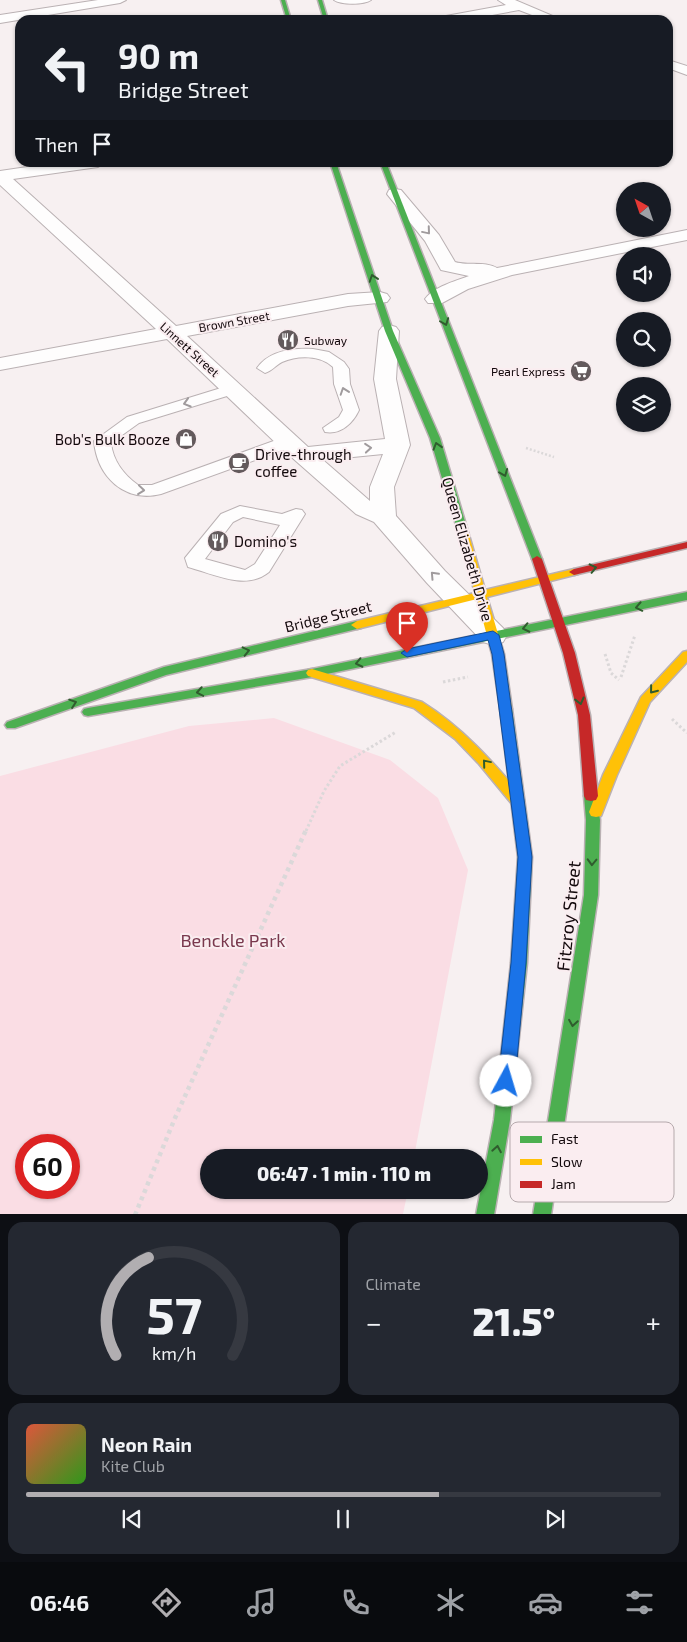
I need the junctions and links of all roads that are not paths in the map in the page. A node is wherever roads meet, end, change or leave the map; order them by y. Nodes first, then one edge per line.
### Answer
1 (120, 0) edge
2 (283, 0) edge
3 (320, 0) edge
4 (338, 0) edge
5 (362, 0) edge
6 (504, 0) edge
7 (520, 6) junction
8 (25, 15) edge
9 (288, 15) edge
10 (324, 15) edge
11 (472, 15) edge
12 (543, 15) edge
13 (15, 17) edge
14 (0, 19) edge
15 (687, 59) edge
16 (673, 63) edge
17 (673, 68) edge
18 (684, 77) edge
19 (63, 167) edge
20 (335, 167) edge
21 (385, 167) edge
22 (0, 176) edge
23 (395, 194) junction
24 (687, 235) edge
25 (508, 270) junction
26 (380, 298) junction
27 (435, 299) junction
28 (389, 331) junction
29 (171, 332) junction
30 (0, 364) edge
31 (265, 368) dead end
32 (234, 389) junction
33 (331, 428) dead end
34 (398, 445) junction
35 (296, 448) junction
36 (296, 514) joint
37 (383, 517) junction
38 (687, 545) edge
39 (545, 579) junction
40 (470, 596) junction
41 (687, 596) edge
42 (559, 621) junction
43 (493, 635) junction
44 (687, 655) edge
45 (312, 673) junction
46 (5, 726) edge
47 (517, 800) junction
48 (593, 820) junction
49 (557, 1122) edge
50 (485, 1214) edge

1 - 8 street
2 - 9 main road
3 - 10 main road
4 - 5 lane
6 - 7 street
7 - 11 street
7 - 12 street
13 - 14 street
15 - 16 street
17 - 18 street
19 - 22 street
26 -> 20 main road, Queen Elizabeth Drive
21 - 23 main road
22 - 29 street, Linnett Street
23 -> 25 street
23 - 27 main road
24 - 25 street
25 - 27 street
26 - 28 main road, Queen Elizabeth Drive
26 - 29 street, Brown Street
27 -> 39 main road
28 - 34 street, Queen Elizabeth Drive
40 -> 28 main road, Queen Elizabeth Drive
29 - 30 street, Brown Street
29 - 32 street, Linnett Street
33 -> 31 lane
32 - 35 street, Linnett Street
32 -> 35 lane
35 -> 34 street
34 - 37 street
35 - 37 street, Linnett Street
36 - 36 lane
40 -> 37 street, Queen Elizabeth Drive
39 -> 38 main road, Bridge Street
39 - 40 main road, Bridge Street
39 - 42 main road
40 - 43 street, Queen Elizabeth Drive
46 -> 40 main road, Bridge Street
41 -> 42 main road, Bridge Street
42 -> 43 main road, Bridge Street
42 -> 48 main road, Fitzroy Street
43 -> 45 main road, Bridge Street
43 - 47 main road
44 -> 48 main road
45 -> 46 main road, Bridge Street
47 -> 45 main road
50 -> 47 main road
48 -> 49 main road, Fitzroy Street

